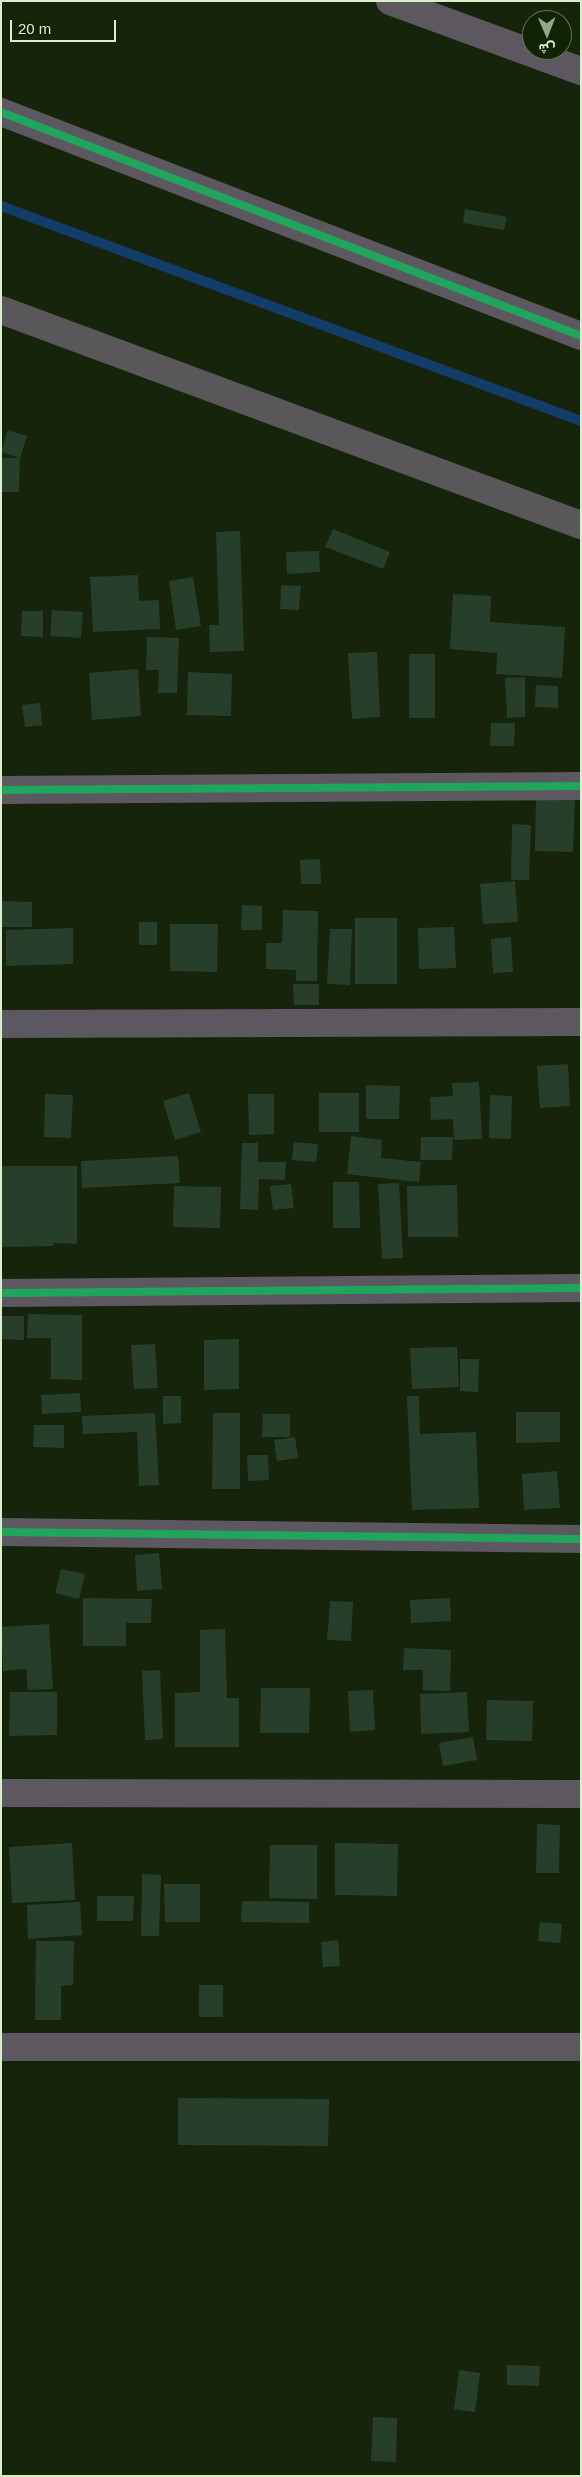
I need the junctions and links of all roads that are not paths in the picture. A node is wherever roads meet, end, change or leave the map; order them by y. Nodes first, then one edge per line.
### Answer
1 (390, 1) edge
2 (581, 70) edge
3 (1, 112) edge
4 (1, 310) edge
5 (581, 336) edge
6 (581, 525) edge
7 (581, 786) edge
8 (1, 790) edge
9 (581, 1022) edge
10 (1, 1024) edge
11 (581, 1288) edge
12 (1, 1293) edge
13 (1, 1532) edge
14 (581, 1539) edge
15 (1, 1793) edge
16 (581, 1794) edge
17 (1, 2047) edge
18 (581, 2047) edge

1 - 2 street
3 - 5 street
4 - 6 main road
7 - 8 street
9 - 10 street
11 - 12 street
13 - 14 street
15 - 16 street
17 - 18 street

